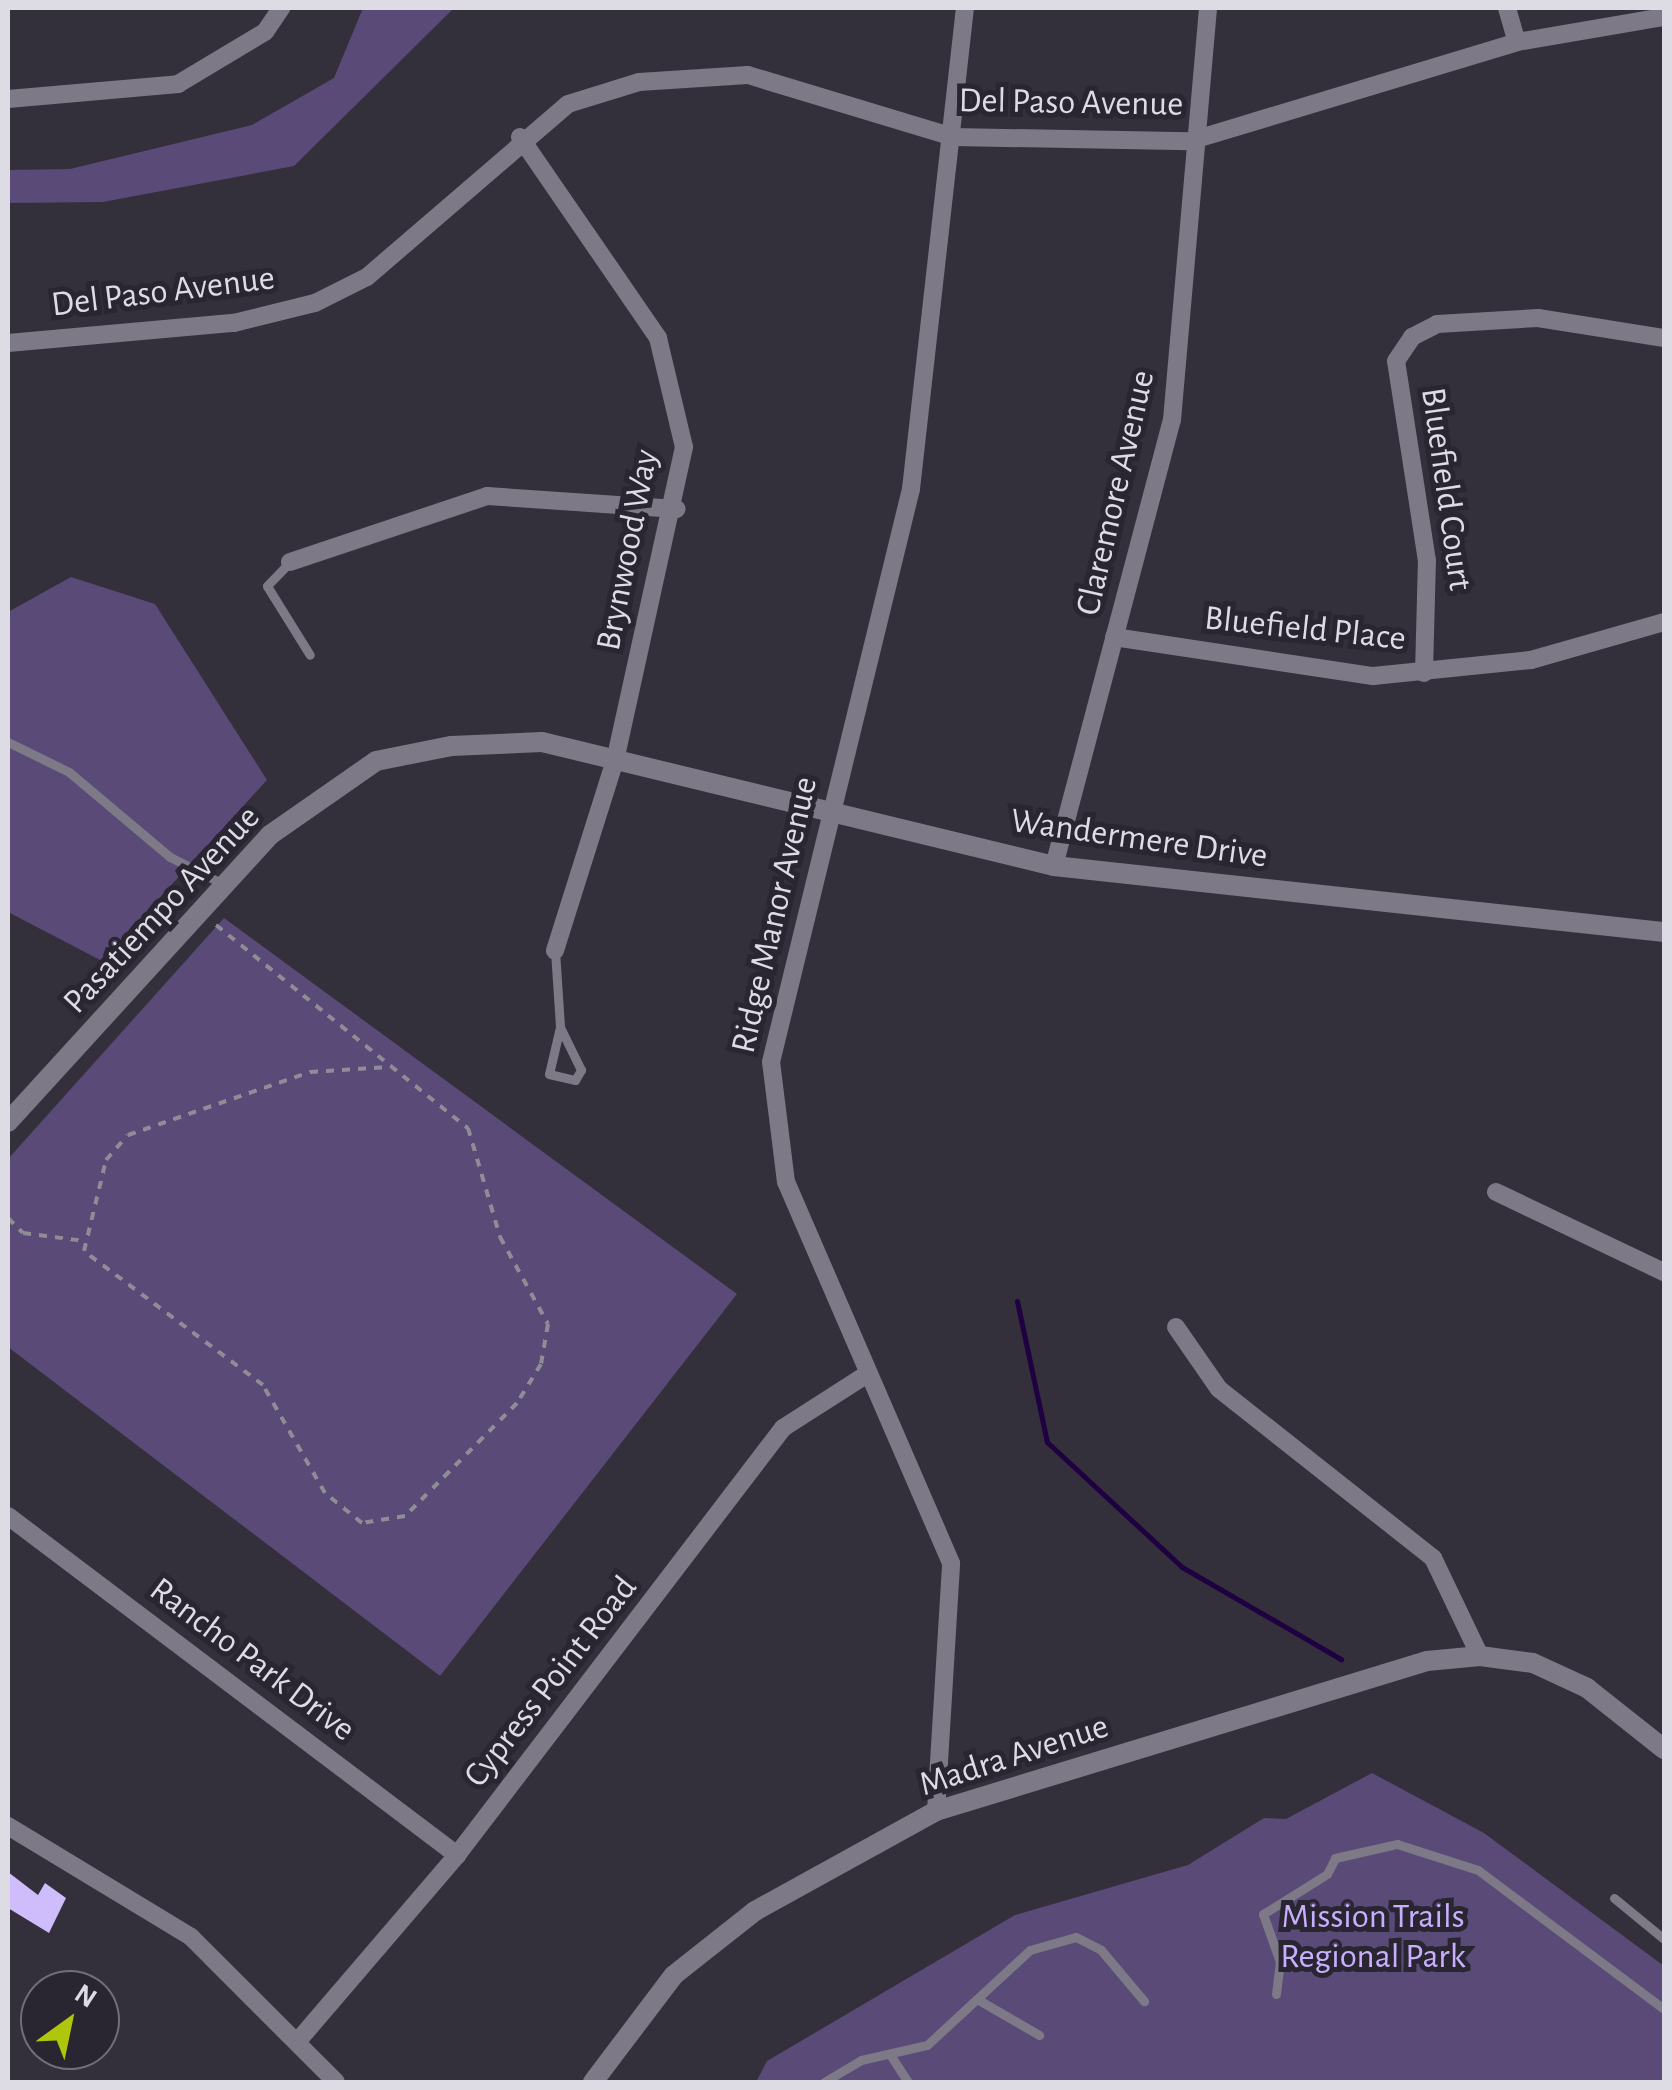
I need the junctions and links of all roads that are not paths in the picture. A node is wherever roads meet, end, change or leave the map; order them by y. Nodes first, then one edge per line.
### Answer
1 (281, 8) edge
2 (965, 8) edge
3 (1208, 8) edge
4 (1507, 8) edge
5 (1664, 17) edge
6 (1517, 42) junction
7 (8, 99) edge
8 (520, 137) junction
9 (953, 137) junction
10 (1190, 141) junction
11 (1664, 338) edge
12 (8, 344) edge
13 (677, 509) junction
14 (290, 562) joint
15 (1664, 622) edge
16 (1114, 637) junction
17 (310, 655) dead end
18 (1424, 673) junction
19 (8, 742) edge
20 (616, 757) junction
21 (828, 817) junction
22 (1054, 866) junction
23 (216, 880) junction
24 (1664, 932) edge
25 (555, 950) joint
26 (560, 1026) junction
27 (8, 1122) edge
28 (1496, 1192) dead end
29 (1664, 1272) edge
30 (1176, 1328) dead end
31 (866, 1376) junction
32 (8, 1516) edge
33 (1480, 1656) junction
34 (1664, 1750) edge
35 (936, 1811) junction
36 (8, 1826) edge
37 (456, 1855) junction
38 (1614, 1898) dead end
39 (1664, 1939) edge
40 (1276, 1994) dead end
41 (977, 1999) junction
42 (1144, 2001) dead end
43 (1664, 2010) edge
44 (1039, 2034) dead end
45 (296, 2042) junction
46 (892, 2056) junction
47 (336, 2082) edge
48 (593, 2082) edge
49 (824, 2082) edge
50 (908, 2082) edge

1 - 7 street
2 - 9 street, Ridge Manor Avenue
3 - 10 street, Claremore Avenue
4 - 6 street
5 - 6 street, Del Paso Avenue
6 - 10 street, Del Paso Avenue
8 - 9 street, Del Paso Avenue
8 - 12 street, Del Paso Avenue
8 - 13 street, Brynwood Way
9 - 10 street, Del Paso Avenue
9 - 21 street, Ridge Manor Avenue
10 - 16 street, Claremore Avenue
11 - 18 street, Bluefield Court
13 - 14 street
13 - 20 street, Brynwood Way
14 - 17 lane
15 - 18 street, Bluefield Place
16 - 18 street, Bluefield Place
16 - 22 street, Claremore Avenue
19 - 23 lane
20 - 21 street, Wandermere Drive
20 - 23 street, Pasatiempo Avenue
20 - 25 street, Brynwood Way
21 - 22 street, Wandermere Drive
21 - 31 street, Ridge Manor Avenue
22 - 24 street, Wandermere Drive
23 - 27 street, Pasatiempo Avenue
25 - 26 lane
26 - 26 lane
28 - 29 street
30 - 33 street
31 - 35 street, Ridge Manor Avenue
31 - 37 street, Cypress Point Road
32 - 37 street, Rancho Park Drive
33 - 34 street, Madra Avenue
33 - 35 street, Madra Avenue
35 - 48 street, Madra Avenue
36 - 45 street
37 - 45 street, Cypress Point Road
38 - 39 lane
40 - 43 lane
41 - 42 lane
41 - 44 lane
41 - 46 lane
45 - 47 street
46 - 49 lane
46 - 50 lane

